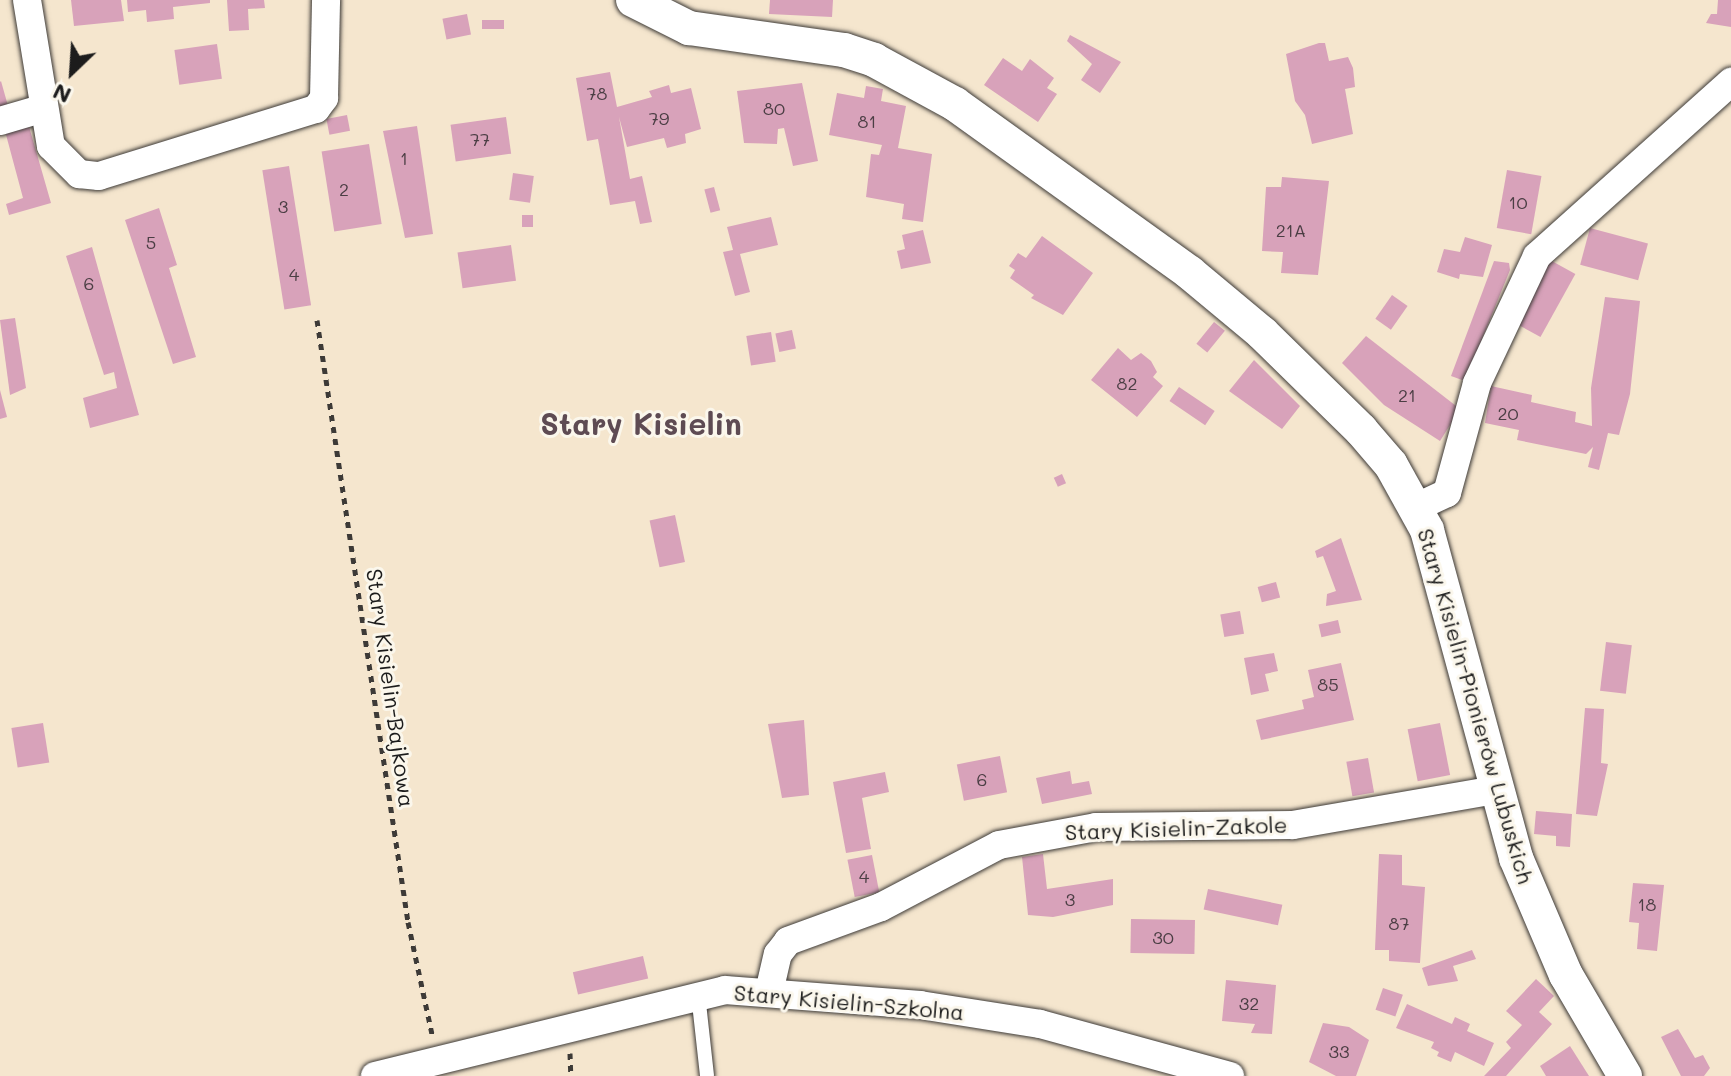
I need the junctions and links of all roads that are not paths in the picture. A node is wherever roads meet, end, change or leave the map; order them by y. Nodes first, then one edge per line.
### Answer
1 (27, 0) edge
2 (326, 0) edge
3 (633, 0) edge
4 (1731, 82) edge
5 (41, 109) junction
6 (0, 121) edge
7 (1417, 507) junction
8 (1496, 790) junction
9 (769, 992) junction
10 (698, 994) junction
11 (441, 1067) edge
12 (375, 1076) edge
13 (707, 1076) edge
14 (1230, 1076) edge
15 (1625, 1076) edge

1 - 5 street
2 - 5 street
3 - 7 street, Stary Kisielin-Pionierów Lubuskich
4 - 7 street
5 - 6 street
7 - 8 street, Stary Kisielin-Pionierów Lubuskich
8 - 9 street, Stary Kisielin-Zakole
8 - 15 street, Stary Kisielin-Pionierów Lubuskich
9 - 10 street, Stary Kisielin-Szkolna
9 - 14 street, Stary Kisielin-Szkolna
10 - 11 street, Stary Kisielin-Szkolna
10 - 13 lane
11 - 12 street, Stary Kisielin-Szkolna

